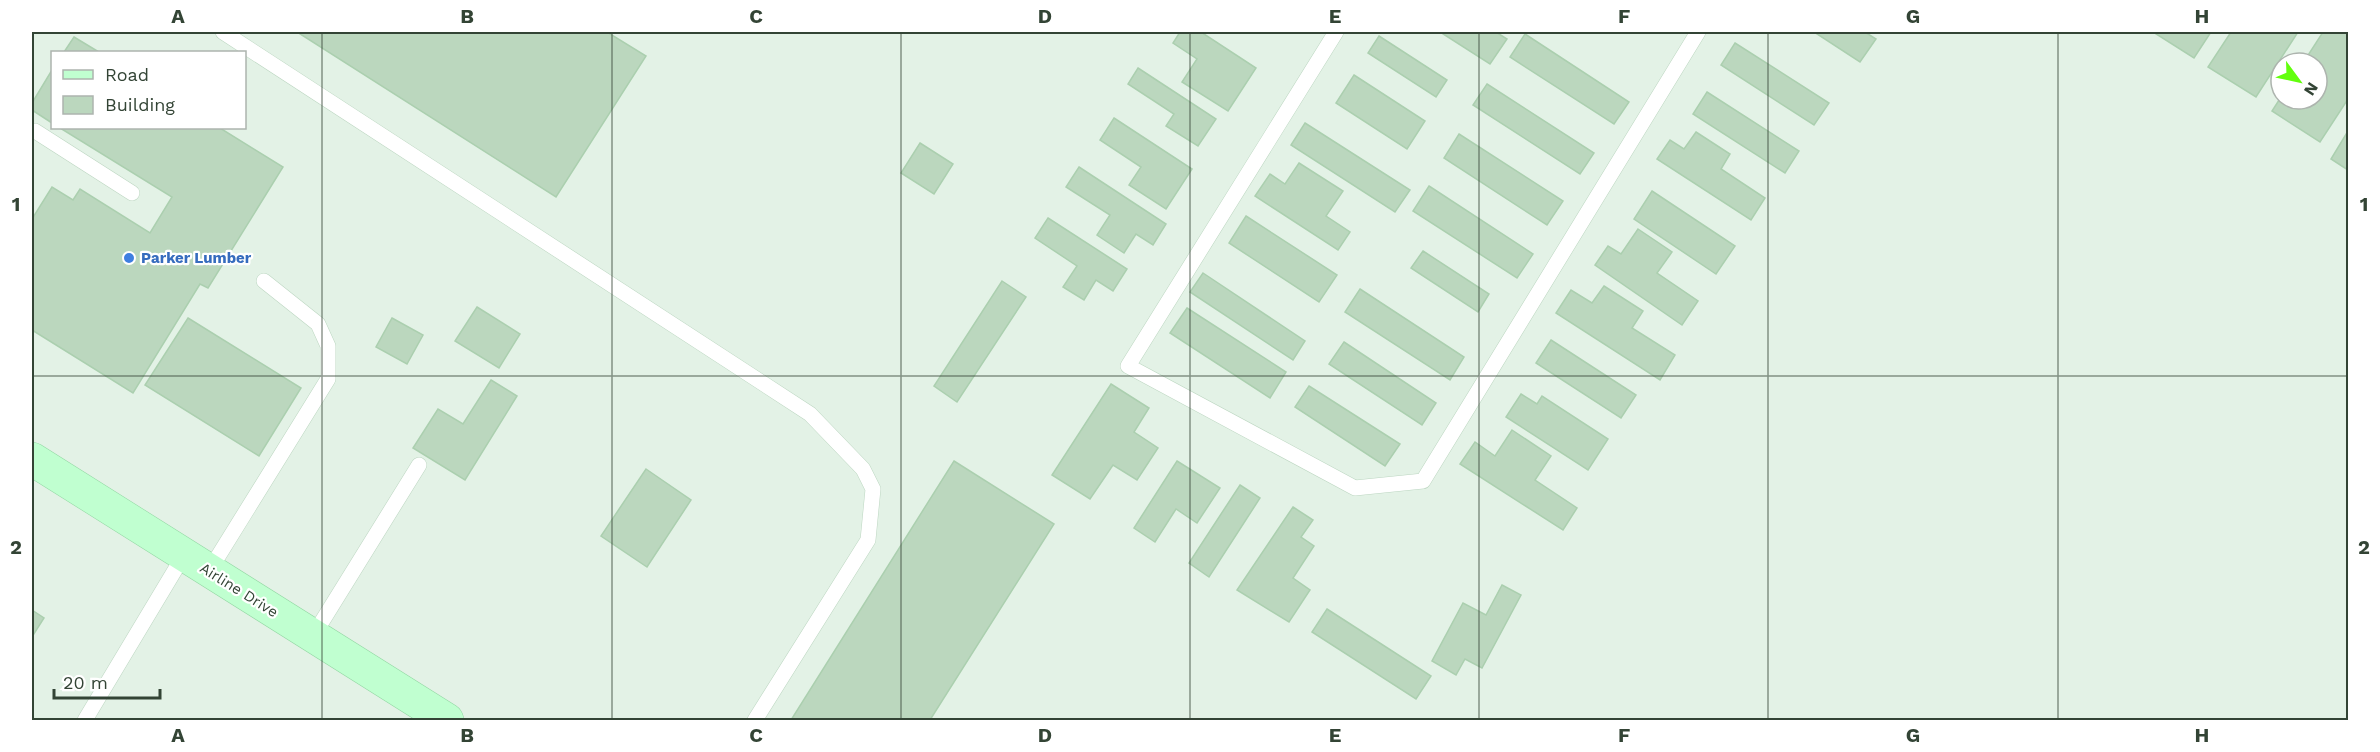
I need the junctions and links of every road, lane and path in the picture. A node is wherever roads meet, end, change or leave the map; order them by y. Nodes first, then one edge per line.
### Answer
1 (223, 32) edge
2 (1336, 32) edge
3 (1698, 32) edge
4 (32, 132) edge
5 (132, 193) dead end
6 (264, 281) dead end
7 (32, 459) edge
8 (419, 465) dead end
9 (196, 563) junction
10 (313, 636) junction
11 (85, 720) edge
12 (447, 720) edge
13 (755, 720) edge

1 - 13 lane
2 - 3 lane
4 - 5 lane
6 - 9 lane
7 - 9 main road, Airline Drive
8 - 10 lane
9 - 10 main road, Airline Drive
9 - 11 lane
10 - 12 main road, Airline Drive

